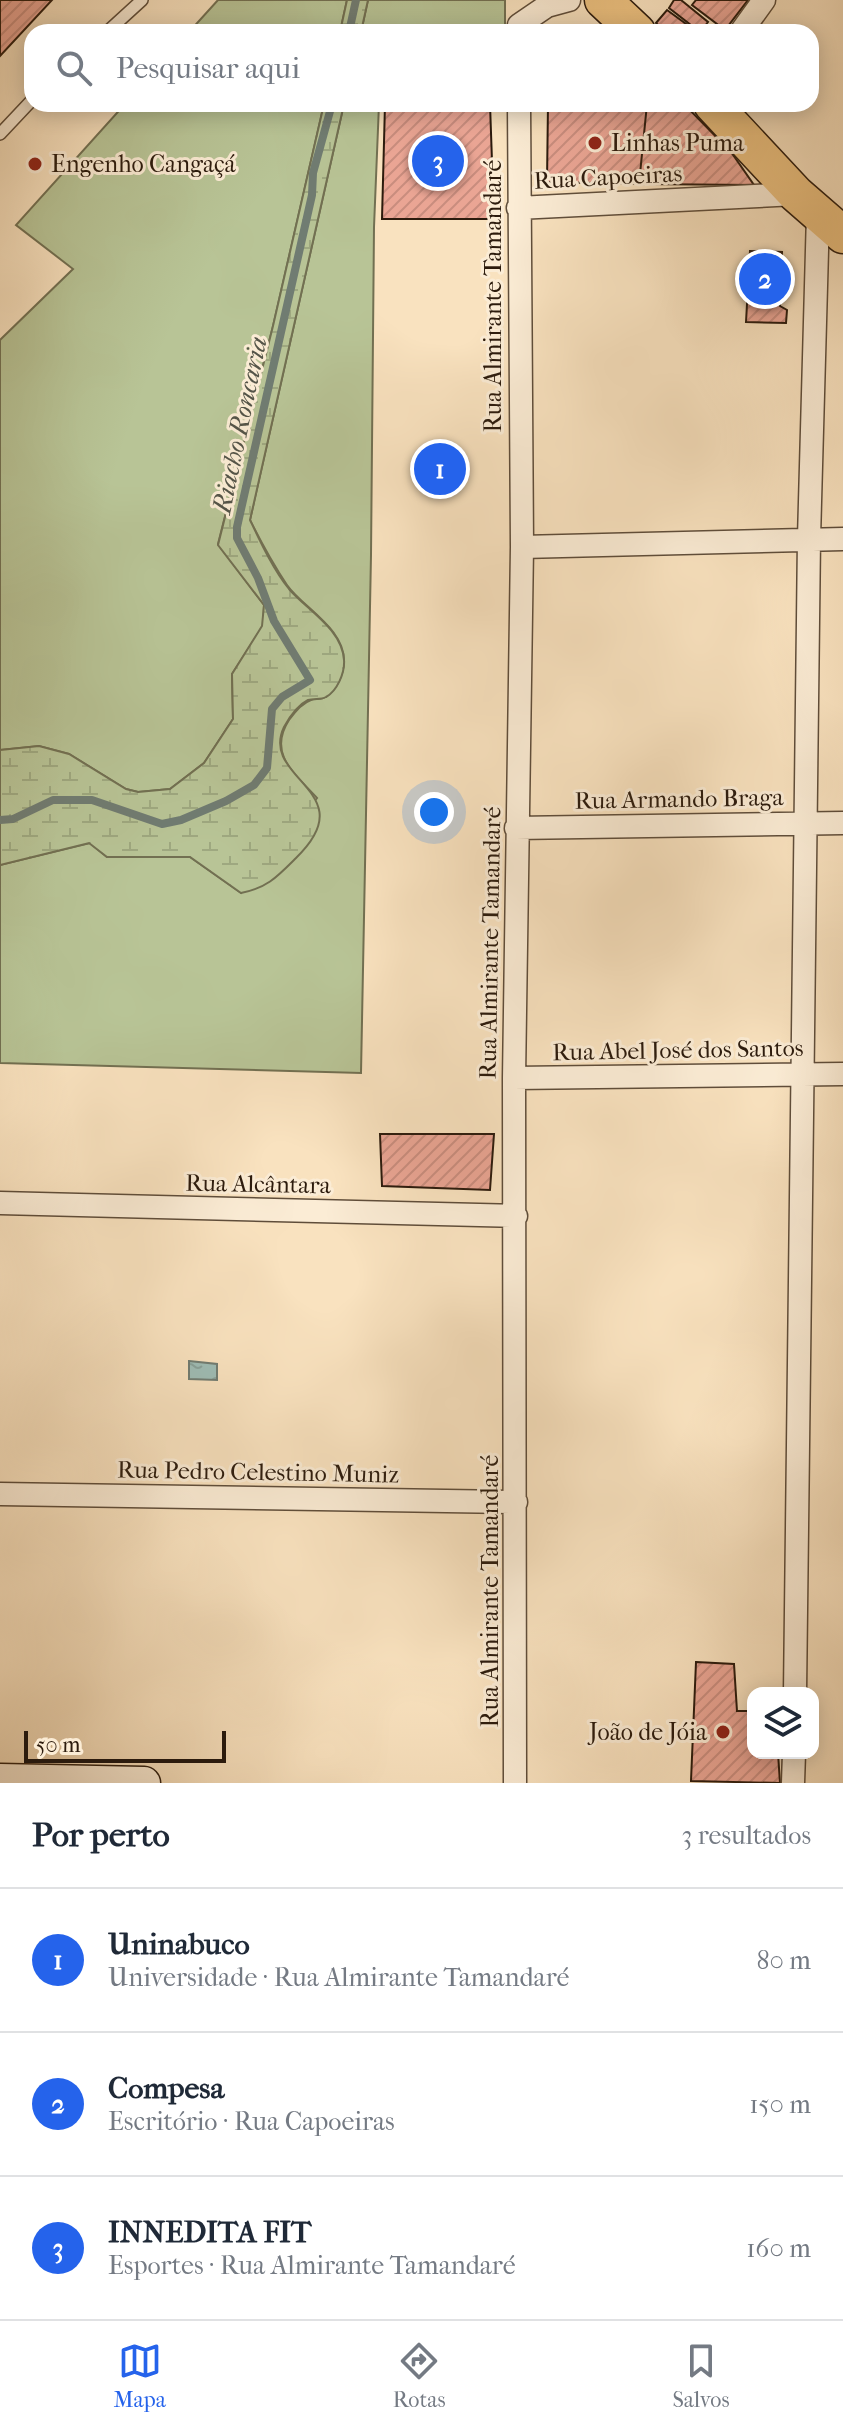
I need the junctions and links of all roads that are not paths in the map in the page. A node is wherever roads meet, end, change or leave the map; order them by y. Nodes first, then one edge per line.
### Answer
1 (142, 0) edge
2 (519, 0) edge
3 (569, 0) edge
4 (603, 0) edge
5 (764, 0) edge
6 (116, 24) edge
7 (519, 24) edge
8 (524, 24) edge
9 (628, 24) edge
10 (747, 24) edge
11 (24, 108) edge
12 (519, 112) edge
13 (720, 112) edge
14 (0, 134) edge
15 (518, 208) junction
16 (819, 214) edge
17 (809, 538) junction
18 (843, 539) edge
19 (522, 547) junction
20 (806, 822) junction
21 (843, 823) edge
22 (516, 828) junction
23 (803, 1074) junction
24 (843, 1074) edge
25 (514, 1078) junction
26 (0, 1203) edge
27 (516, 1216) junction
28 (0, 1494) edge
29 (516, 1502) junction
30 (795, 1687) edge
31 (794, 1759) edge
32 (0, 1780) edge
33 (144, 1783) edge
34 (515, 1783) edge
35 (793, 1783) edge

1 - 6 lane
2 - 7 street
3 - 8 street
4 - 9 main road
5 - 10 street
11 - 14 lane
12 - 15 street, Rua Almirante Tamandaré
13 - 16 main road
15 - 16 street, Rua Capoeiras
15 - 19 street, Rua Almirante Tamandaré
16 - 17 street
17 - 18 street
17 - 19 street
17 - 20 street
19 - 22 street, Rua Almirante Tamandaré
20 - 21 street, Rua Armando Braga
20 - 22 street, Rua Armando Braga
20 - 23 street
22 - 25 street, Rua Almirante Tamandaré
23 - 24 street, Rua Abel José dos Santos
23 - 25 street, Rua Abel José dos Santos
23 - 30 street
25 - 27 street, Rua Almirante Tamandaré
26 - 27 street, Rua Alcântara
27 - 29 street, Rua Almirante Tamandaré
28 - 29 street, Rua Pedro Celestino Muniz
29 - 34 street, Rua Almirante Tamandaré
31 - 35 street
32 - 33 main road

